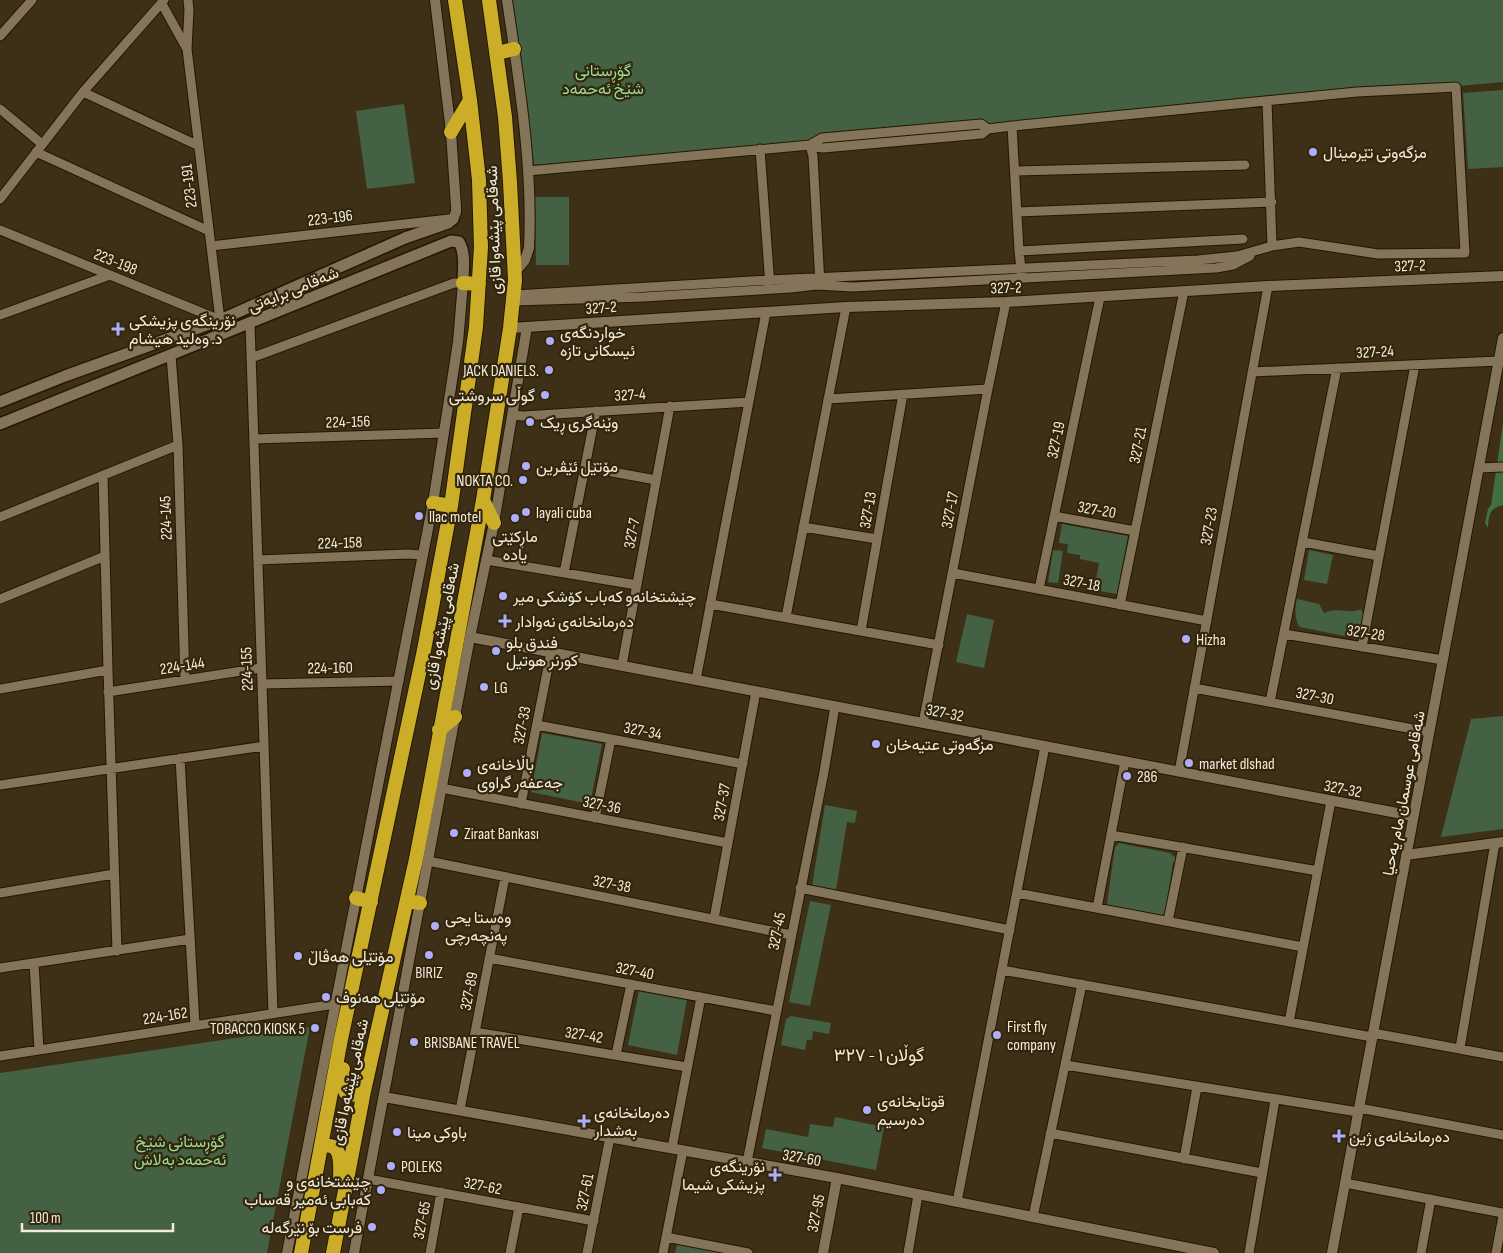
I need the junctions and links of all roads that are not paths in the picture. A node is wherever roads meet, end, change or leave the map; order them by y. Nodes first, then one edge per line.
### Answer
1 (32, 0) edge
2 (188, 0) edge
3 (434, 0) edge
4 (455, 0) edge
5 (488, 0) edge
6 (506, 0) edge
7 (163, 2) edge
8 (0, 36) edge
9 (187, 49) junction
10 (514, 49) junction
11 (497, 53) junction
12 (83, 92) junction
13 (470, 100) junction
14 (1267, 101) junction
15 (0, 109) edge
16 (1012, 126) junction
17 (451, 132) junction
18 (42, 144) junction
19 (810, 145) junction
20 (199, 146) junction
21 (760, 149) junction
22 (36, 152) junction
23 (1245, 164) dead end
24 (528, 171) junction
25 (1015, 171) junction
26 (0, 199) edge
27 (1272, 202) junction
28 (1017, 212) junction
29 (453, 219) junction
30 (0, 230) edge
31 (209, 230) junction
32 (1243, 239) dead end
33 (211, 246) junction
34 (1272, 246) junction
35 (1019, 251) junction
36 (514, 272) junction
37 (1022, 273) junction
38 (110, 275) junction
39 (1503, 276) edge
40 (820, 281) junction
41 (463, 283) junction
42 (479, 284) junction
43 (770, 285) junction
44 (300, 286) junction
45 (1268, 286) junction
46 (1184, 291) junction
47 (1100, 297) junction
48 (513, 298) junction
49 (308, 300) junction
50 (1006, 302) junction
51 (846, 307) junction
52 (766, 312) junction
53 (0, 315) edge
54 (220, 320) junction
55 (250, 324) junction
56 (528, 327) junction
57 (510, 328) junction
58 (1503, 338) edge
59 (171, 356) junction
60 (251, 358) junction
61 (1499, 361) junction
62 (1415, 365) junction
63 (1337, 368) junction
64 (1252, 372) junction
65 (65, 376) junction
66 (988, 389) junction
67 (74, 394) junction
68 (904, 394) junction
69 (828, 399) junction
70 (0, 401) edge
71 (749, 402) junction
72 (670, 406) junction
73 (596, 411) junction
74 (513, 415) junction
75 (0, 424) edge
76 (444, 433) junction
77 (254, 439) junction
78 (178, 444) junction
79 (585, 467) junction
80 (1503, 467) edge
81 (1480, 468) junction
82 (104, 475) junction
83 (656, 480) junction
84 (483, 500) junction
85 (433, 504) junction
86 (451, 506) junction
87 (1054, 516) junction
88 (0, 517) edge
89 (494, 523) junction
90 (803, 526) junction
91 (1135, 531) junction
92 (877, 539) junction
93 (1303, 542) junction
94 (423, 555) junction
95 (105, 556) junction
96 (1379, 556) junction
97 (258, 560) junction
98 (486, 560) junction
99 (564, 573) junction
100 (953, 573) junction
101 (636, 585) junction
102 (1038, 589) junction
103 (0, 599) edge
104 (710, 604) junction
105 (1120, 604) junction
106 (786, 617) junction
107 (1206, 620) junction
108 (861, 631) junction
109 (1284, 634) junction
110 (470, 637) junction
111 (939, 645) junction
112 (1362, 647) junction
113 (551, 652) junction
114 (1443, 660) junction
115 (622, 666) junction
116 (261, 668) junction
117 (108, 670) junction
118 (184, 680) junction
119 (696, 680) junction
120 (400, 681) junction
121 (262, 684) junction
122 (1194, 688) junction
123 (0, 689) edge
124 (756, 691) junction
125 (108, 692) junction
126 (1270, 702) junction
127 (835, 706) junction
128 (455, 717) junction
129 (923, 723) junction
130 (537, 725) junction
131 (439, 730) junction
132 (1429, 732) junction
133 (611, 739) junction
134 (264, 746) junction
135 (1045, 746) junction
136 (180, 758) junction
137 (1125, 761) junction
138 (743, 764) junction
139 (111, 769) junction
140 (1179, 772) junction
141 (0, 785) edge
142 (441, 788) junction
143 (1331, 801) junction
144 (521, 804) junction
145 (1414, 816) junction
146 (595, 818) junction
147 (1111, 834) junction
148 (728, 843) junction
149 (1499, 843) edge
150 (1182, 847) junction
151 (1406, 855) junction
152 (428, 862) junction
153 (1318, 871) junction
154 (114, 874) junction
155 (505, 877) junction
156 (800, 888) junction
157 (0, 893) edge
158 (1017, 893) junction
159 (356, 898) junction
160 (371, 902) junction
161 (413, 902) junction
162 (1097, 908) junction
163 (714, 919) junction
164 (1168, 921) junction
165 (1010, 930) junction
166 (791, 935) junction
167 (190, 939) junction
168 (1303, 947) junction
169 (117, 950) junction
170 (489, 958) junction
171 (34, 963) junction
172 (0, 968) edge
173 (1002, 970) junction
174 (630, 984) junction
175 (1082, 984) junction
176 (701, 997) junction
177 (335, 1004) junction
178 (776, 1011) junction
179 (273, 1013) junction
180 (1289, 1022) junction
181 (195, 1026) junction
182 (475, 1032) junction
183 (1373, 1035) junction
184 (341, 1039) junction
185 (1460, 1048) junction
186 (40, 1050) junction
187 (616, 1055) junction
188 (0, 1056) edge
189 (1503, 1057) edge
190 (1065, 1065) junction
191 (687, 1067) junction
192 (1197, 1087) junction
193 (364, 1092) junction
194 (384, 1097) junction
195 (1275, 1100) junction
196 (460, 1110) junction
197 (1359, 1110) junction
198 (1050, 1133) junction
199 (1503, 1135) edge
200 (610, 1137) junction
201 (321, 1147) junction
202 (672, 1148) junction
203 (683, 1150) junction
204 (1184, 1159) junction
205 (747, 1162) junction
206 (1262, 1173) junction
207 (368, 1178) junction
208 (837, 1178) junction
209 (1345, 1183) junction
210 (441, 1192) junction
211 (918, 1194) junction
212 (1431, 1199) junction
213 (957, 1202) junction
214 (519, 1207) junction
215 (340, 1214) junction
216 (1503, 1214) edge
217 (1033, 1217) junction
218 (594, 1221) junction
219 (666, 1237) junction
220 (1174, 1249) edge
221 (288, 1253) edge
222 (301, 1253) edge
223 (333, 1253) edge
224 (354, 1253) edge
225 (430, 1253) edge
226 (510, 1253) edge
227 (587, 1253) edge
228 (663, 1253) edge
229 (744, 1253) edge
230 (823, 1253) edge
231 (908, 1253) edge
232 (1214, 1253) edge
233 (1249, 1253) edge
234 (1332, 1253) edge
235 (1421, 1253) edge
236 (1496, 1253) edge

1 - 8 street
2 - 9 street
3 - 17 street
4 - 13 highway, شەقامی پێشەوا قازی
5 - 11 highway, شەقامی پێشەوا قازی
6 - 10 street
7 - 9 street
7 - 12 street
9 - 20 street, 223-191
10 - 11 highway
10 - 24 street
11 - 36 highway, شەقامی پێشەوا قازی
12 - 18 street
12 - 20 street
13 - 17 highway
13 - 42 highway, شەقامی پێشەوا قازی
14 - 16 street
14 - 27 street
14 - 34 street
15 - 18 street
16 - 19 street
16 - 25 street
17 - 29 street
18 - 22 street
19 - 21 street
19 - 40 street
20 - 31 street, 223-191
21 - 24 street
21 - 43 street
22 - 26 street
22 - 31 street
23 - 25 street
24 - 36 street
25 - 28 street
27 - 28 street
27 - 34 street
28 - 35 street
29 - 33 street, 223-196
29 - 44 main road, شەقامی برایەتی
30 - 38 street, 223-198
31 - 33 street, 223-191
32 - 35 street
33 - 54 street, 223-191
34 - 37 street
35 - 37 street
36 - 48 highway, شەقامی پێشەوا قازی
37 - 40 street
38 - 53 street
38 - 54 street, 223-198
39 - 45 street, 327-2
40 - 43 street
41 - 42 highway
41 - 49 main road, شەقامی برایەتی
41 - 60 street
41 - 76 street
42 - 86 highway, شەقامی پێشەوا قازی
43 - 48 street
44 - 49 main road
44 - 54 main road, شەقامی برایەتی
45 - 46 street, 327-2
45 - 64 street, 327-23
46 - 47 street, 327-2
46 - 91 street, 327-21
47 - 50 street, 327-2
47 - 87 street, 327-19
48 - 57 highway, شەقامی پێشەوا قازی
49 - 55 main road, شەقامی برایەتی
50 - 51 street, 327-2
50 - 66 street, 327-17
51 - 52 street, 327-2
51 - 69 street
52 - 56 street, 327-2
52 - 71 street
54 - 65 main road, شەقامی برایەتی
55 - 59 main road, شەقامی برایەتی
55 - 60 street, 224-155
56 - 57 street, 327-2
56 - 74 street
57 - 84 highway, شەقامی پێشەوا قازی
58 - 61 street, شەقامی عوسمان مام یەحیا
59 - 67 main road, شەقامی برایەتی
59 - 78 street, 224-145
60 - 77 street, 224-155
61 - 62 street, 327-24
61 - 81 street, شەقامی عوسمان مام یەحیا
62 - 63 street, 327-24
62 - 96 street
63 - 64 street, 327-24
63 - 93 street
64 - 107 street, 327-23
65 - 67 main road
65 - 70 main road, شەقامی برایەتی
66 - 68 street
66 - 100 street, 327-17
67 - 75 main road, شەقامی برایەتی
68 - 69 street
68 - 92 street, 327-13
69 - 90 street
71 - 72 street, 327-4
71 - 104 street
72 - 73 street, 327-4
72 - 83 street, 327-7
73 - 74 street, 327-4
73 - 79 street
74 - 89 street
76 - 77 street, 224-156
76 - 85 street
77 - 97 street, 224-155
78 - 82 street
78 - 118 street, 224-145
79 - 83 street
79 - 99 street
80 - 81 street
81 - 114 street, شەقامی عوسمان مام یەحیا
82 - 88 street
82 - 95 street
83 - 101 street, 327-7
84 - 89 highway
84 - 131 highway, شەقامی پێشەوا قازی
85 - 86 highway
85 - 94 street
86 - 160 highway, شەقامی پێشەوا قازی
87 - 91 street, 327-20
87 - 102 street, 327-19
89 - 98 street
90 - 92 street
90 - 106 street
91 - 105 street, 327-21
92 - 108 street, 327-13
93 - 96 street
93 - 109 street
94 - 97 street, 224-158
94 - 120 street
95 - 103 street
95 - 117 street
96 - 112 street
97 - 116 street, 224-155
98 - 99 street
98 - 110 street
99 - 101 street
100 - 102 street, 327-18
100 - 111 street, 327-17
101 - 115 street, 327-7
102 - 105 street, 327-18
104 - 106 street
104 - 119 street
105 - 107 street, 327-18
106 - 108 street
107 - 122 street, 327-23
108 - 111 street
109 - 112 street, 327-28
109 - 126 street
110 - 113 street, 327-32
110 - 128 street
111 - 129 street, 327-17
112 - 114 street, 327-28
113 - 115 street, 327-32
113 - 130 street, 327-33
114 - 132 street, شەقامی عوسمان مام یەحیا
115 - 119 street, 327-32
116 - 118 street, 224-144
116 - 121 street, 224-155
117 - 123 street
117 - 125 street
118 - 125 street, 224-144
119 - 124 street, 327-32
120 - 121 street, 224-160
120 - 159 street
121 - 134 street, 224-155
122 - 126 street, 327-30
122 - 140 street, 327-23
124 - 127 street, 327-32
124 - 138 street, 327-37
125 - 139 street
126 - 132 street, 327-30
127 - 129 street, 327-32
127 - 156 street, 327-45
128 - 131 highway
128 - 142 street
129 - 135 street, 327-32
130 - 133 street, 327-34
130 - 144 street, 327-33
131 - 161 highway, شەقامی پێشەوا قازی
132 - 145 street, شەقامی عوسمان مام یەحیا
133 - 138 street, 327-34
133 - 146 street
134 - 136 street
134 - 179 street, 224-155
135 - 137 street, 327-32
135 - 158 street
136 - 139 street
136 - 167 street
137 - 140 street, 327-32
137 - 147 street
138 - 148 street, 327-37
139 - 141 street
139 - 154 street
140 - 143 street, 327-32
142 - 144 street, 327-36
142 - 152 street
143 - 145 street, 327-32
143 - 153 street
144 - 146 street, 327-36
145 - 151 street, شەقامی عوسمان مام یەحیا
146 - 148 street, 327-36
147 - 150 street
147 - 162 street
148 - 163 street, 327-37
149 - 151 street
149 - 185 street
150 - 153 street
150 - 164 street
151 - 183 street, شەقامی عوسمان مام یەحیا
152 - 155 street, 327-38
152 - 161 street
153 - 168 street
154 - 157 street
154 - 169 street
155 - 163 street, 327-38
155 - 170 street, 327-89
156 - 165 street
156 - 166 street, 327-45
158 - 162 street
158 - 165 street
159 - 160 highway
159 - 177 street
160 - 184 highway, شەقامی پێشەوا قازی
161 - 193 highway, شەقامی پێشەوا قازی
161 - 194 street
162 - 164 street
163 - 166 street, 327-38
164 - 168 street
165 - 173 street
166 - 178 street, 327-45
167 - 169 street
167 - 181 street
168 - 180 street
169 - 171 street
170 - 174 street, 327-40
170 - 182 street, 327-89
171 - 172 street
171 - 186 street
173 - 175 street
173 - 213 street
174 - 176 street, 327-40
174 - 187 street
175 - 180 street
175 - 190 street
176 - 178 street, 327-40
176 - 191 street
177 - 179 street, 224-162
177 - 221 street
178 - 205 street, 327-45
179 - 181 street, 224-162
180 - 183 street
181 - 186 street, 224-162
182 - 187 street, 327-42
182 - 196 street, 327-89
183 - 185 street
183 - 197 street, شەقامی عوسمان مام یەحیا
184 - 193 highway
184 - 201 highway, شەقامی پێشەوا قازی
185 - 189 street
186 - 188 street, 224-162
187 - 191 street, 327-42
190 - 192 street
190 - 198 street
191 - 202 street
192 - 195 street
192 - 204 street
193 - 215 highway, شەقامی پێشەوا قازی
194 - 196 street, 327-60
194 - 207 street
195 - 197 street
195 - 206 street
196 - 200 street, 327-60
197 - 199 street
197 - 209 street, شەقامی عوسمان مام یەحیا
198 - 204 street
198 - 217 street
200 - 202 street, 327-60
200 - 218 street, 327-61
201 - 215 highway
201 - 222 highway, شەقامی پێشەوا قازی
202 - 203 street, 327-60
203 - 205 street, 327-60
203 - 219 street
204 - 206 street
205 - 208 street, 327-60
206 - 233 street
207 - 210 street, 327-62
207 - 224 street
208 - 211 street, 327-60
208 - 230 street, 327-95
209 - 212 street
209 - 234 street, شەقامی عوسمان مام یەحیا
210 - 214 street, 327-62
210 - 225 street, 327-65
211 - 213 street, 327-60
211 - 231 street
212 - 216 street
212 - 235 street
213 - 217 street, 327-60
214 - 218 street, 327-62
214 - 226 street
215 - 223 highway, شەقامی پێشەوا قازی
216 - 236 street
217 - 220 street, 327-60
218 - 227 street, 327-61
219 - 228 street
219 - 229 street
220 - 232 street, 327-60

